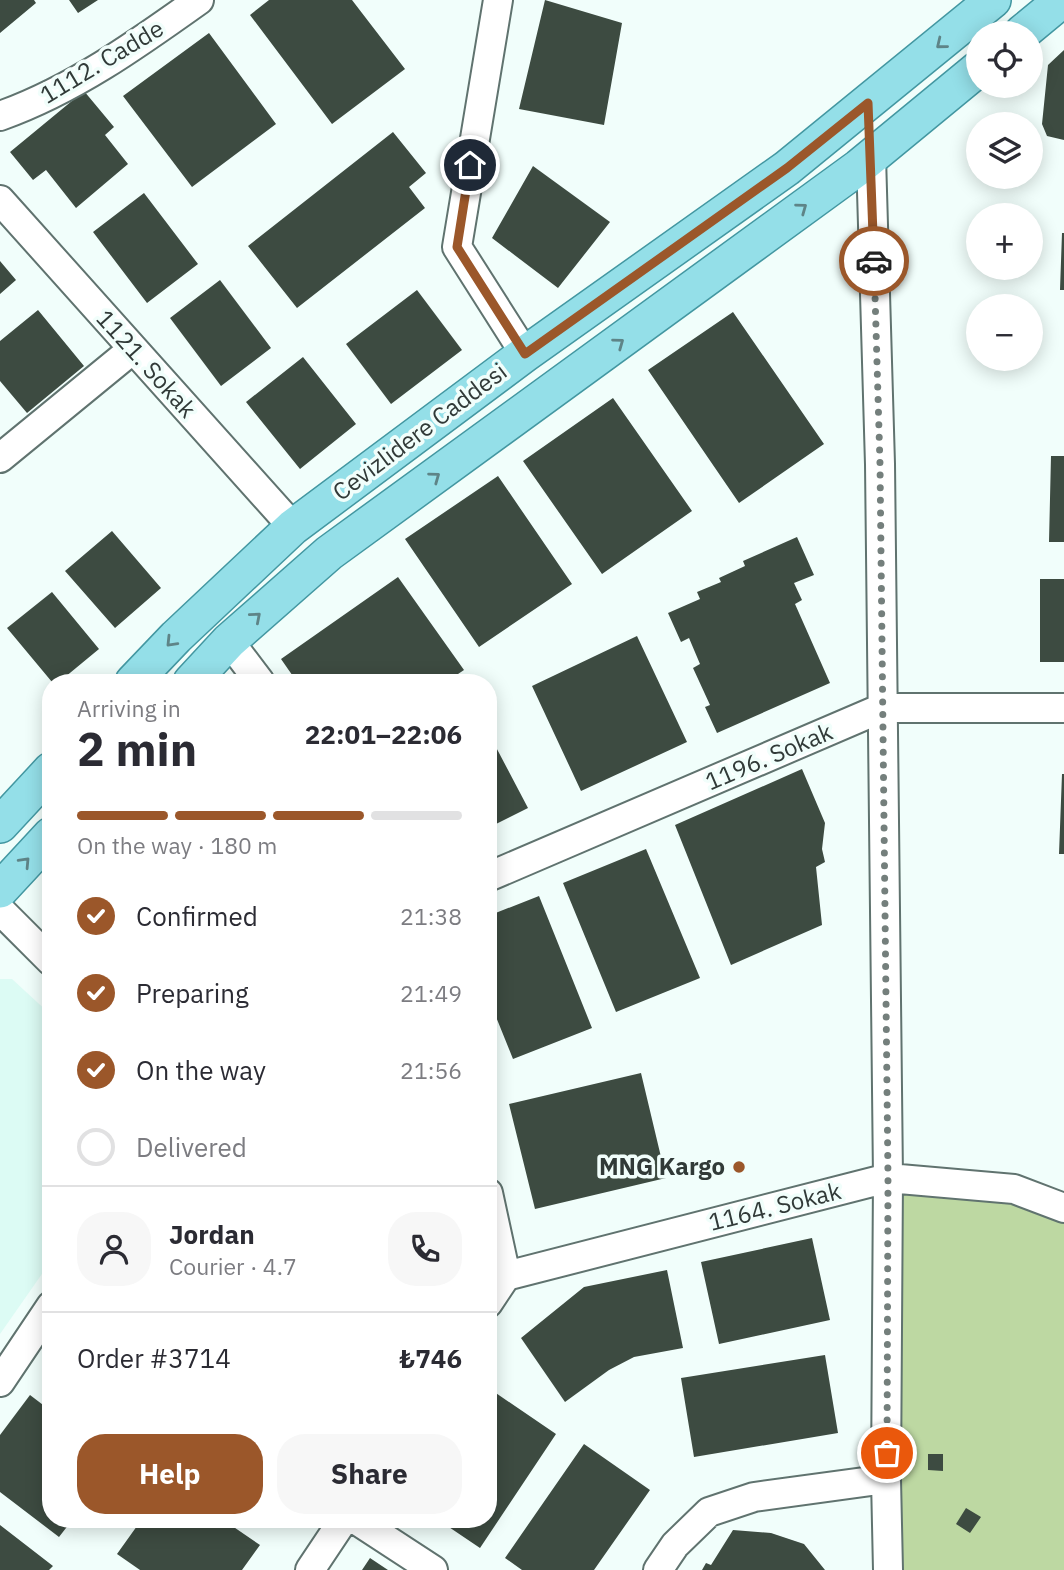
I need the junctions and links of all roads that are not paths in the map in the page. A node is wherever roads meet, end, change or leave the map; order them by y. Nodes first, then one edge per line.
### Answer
1 (199, 0) edge
2 (498, 0) edge
3 (993, 0) edge
4 (1062, 0) edge
5 (1037, 21) edge
6 (966, 79) edge
7 (868, 103) junction
8 (0, 116) edge
9 (871, 157) junction
10 (0, 201) edge
11 (132, 349) junction
12 (525, 354) junction
13 (0, 458) edge
14 (293, 527) junction
15 (229, 641) junction
16 (141, 674) edge
17 (198, 674) edge
18 (254, 674) edge
19 (883, 708) junction
20 (1064, 708) edge
21 (42, 780) edge
22 (0, 825) edge
23 (42, 845) edge
24 (497, 873) edge
25 (0, 890) edge
26 (0, 910) edge
27 (42, 952) edge
28 (888, 1178) junction
29 (1064, 1208) edge
30 (497, 1275) edge
31 (42, 1319) edge
32 (0, 1382) edge
33 (886, 1479) junction
34 (338, 1528) edge
35 (369, 1528) edge
36 (310, 1570) edge
37 (433, 1570) edge
38 (658, 1570) edge
39 (888, 1570) edge

1 - 8 street, 1112. Cadde
2 - 12 street
3 -> 7 main road, Cevizlidere Caddesi
4 - 5 main road
6 - 9 main road, Cevizlidere Caddesi
7 - 9 main road
7 - 12 main road, Cevizlidere Caddesi
15 -> 9 main road, Cevizlidere Caddesi
9 - 19 street
10 - 11 street, 1121. Sokak
11 - 13 street
11 - 14 street, 1121. Sokak
12 - 14 main road, Cevizlidere Caddesi
14 -> 16 main road, Cevizlidere Caddesi
15 - 17 main road, Cevizlidere Caddesi
15 - 18 street
19 - 20 street, 1196. Sokak
19 - 24 street, 1196. Sokak
19 - 28 street
21 - 22 main road
25 -> 23 main road
26 - 27 street
28 - 29 street, 1164. Sokak
28 - 30 street, 1164. Sokak
28 - 33 street
31 - 32 street
33 - 38 street
33 - 39 street
34 - 36 street
35 - 37 street

